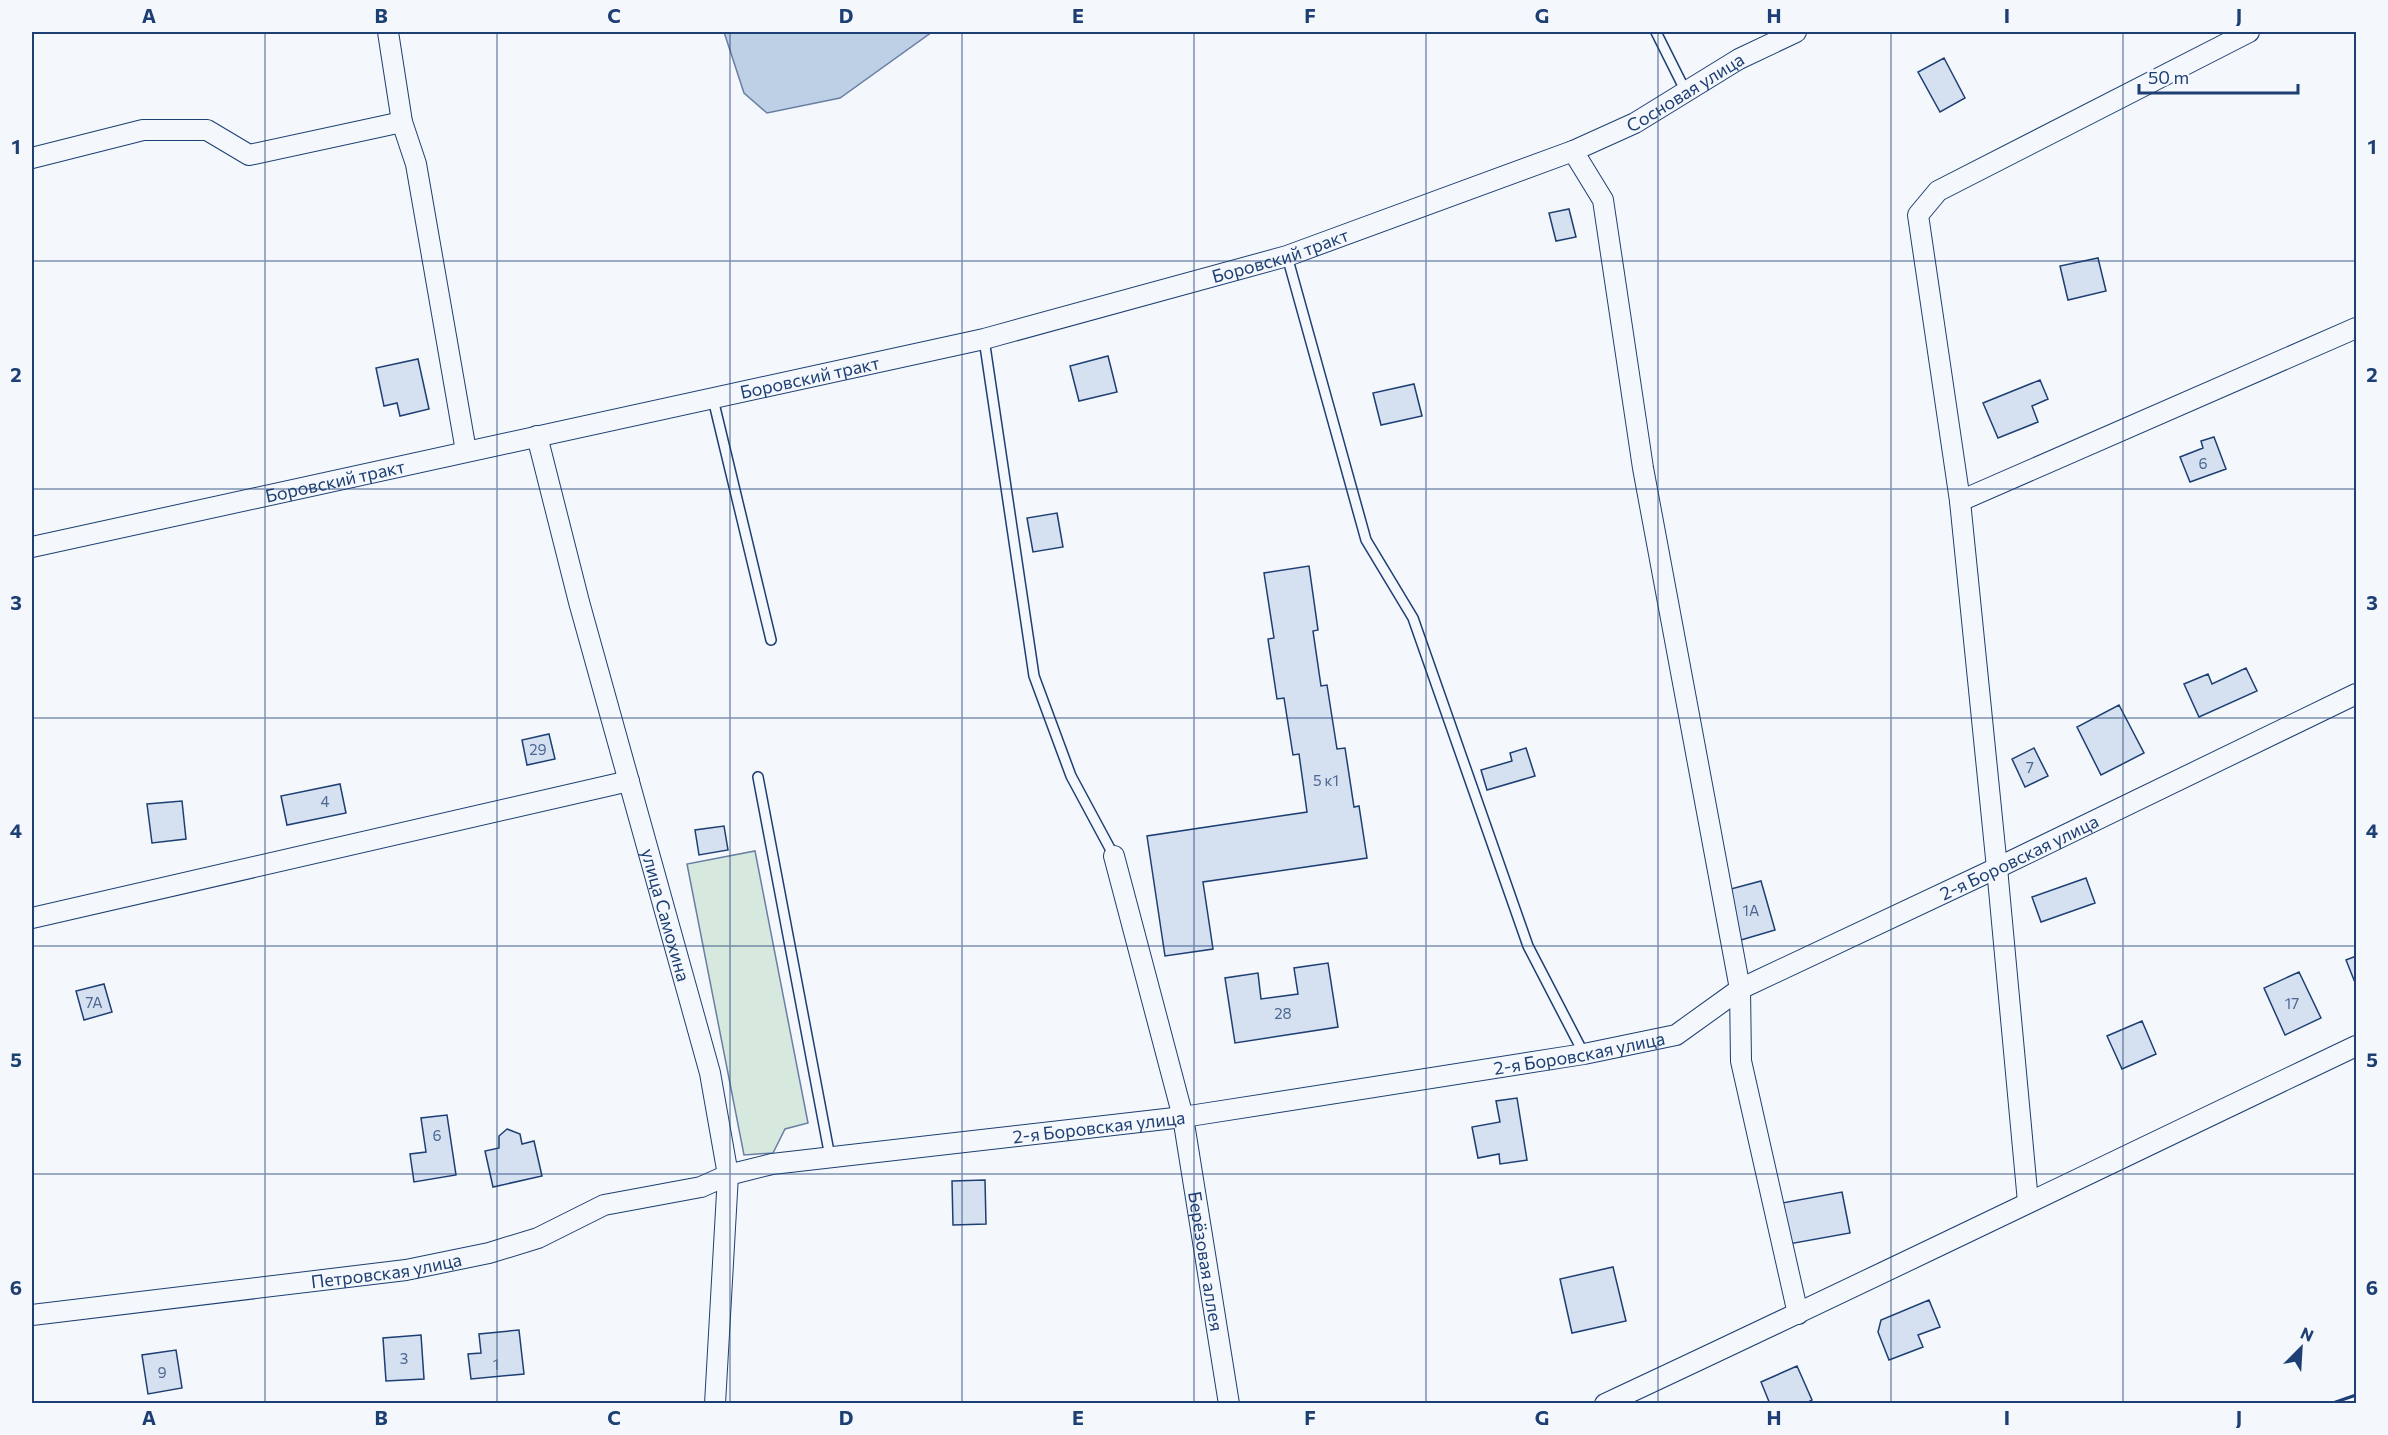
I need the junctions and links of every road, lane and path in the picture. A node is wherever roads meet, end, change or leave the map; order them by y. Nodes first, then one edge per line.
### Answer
1 (388, 32) edge
2 (1656, 32) edge
3 (1796, 32) edge
4 (2249, 32) edge
5 (1686, 92) junction
6 (402, 122) junction
7 (1573, 151) junction
8 (32, 158) edge
9 (1287, 256) junction
10 (2356, 328) edge
11 (984, 339) junction
12 (713, 399) junction
13 (537, 436) junction
14 (466, 451) junction
15 (1960, 501) junction
16 (32, 547) edge
17 (771, 640) dead end
18 (2356, 694) edge
19 (758, 777) dead end
20 (629, 781) junction
21 (1114, 856) joint
22 (1997, 868) junction
23 (32, 918) edge
24 (1740, 989) junction
25 (2356, 1046) edge
26 (1584, 1054) junction
27 (1183, 1117) junction
28 (830, 1157) junction
29 (728, 1174) junction
30 (2028, 1202) junction
31 (32, 1314) edge
32 (1798, 1314) junction
33 (1610, 1402) edge
34 (715, 1404) edge
35 (1229, 1404) edge

1 - 6 street
2 - 5 lane
3 - 5 street, Сосновая улица
4 - 15 street
5 - 7 street, Сосновая улица
6 - 8 street
6 - 14 street
7 - 9 street, Боровский тракт
7 - 24 street
9 - 11 street, Боровский тракт
9 - 26 lane
10 - 15 street
11 - 12 street, Боровский тракт
11 - 21 lane
12 - 13 street, Боровский тракт
12 - 17 lane
13 - 14 street, Боровский тракт
13 - 20 street, улица Самохина
14 - 16 street, Боровский тракт
15 - 22 street
18 - 22 street, 2-я Боровская улица
19 - 28 lane
20 - 23 street
20 - 29 street, улица Самохина
21 - 27 street, Берёзовая аллея
22 - 24 street, 2-я Боровская улица
22 - 30 street
24 - 26 street, 2-я Боровская улица
24 - 32 street
25 - 30 street
26 - 27 street, 2-я Боровская улица
27 - 28 street, 2-я Боровская улица
27 - 35 street, Берёзовая аллея
28 - 29 street, 2-я Боровская улица
29 - 31 street, Петровская улица
29 - 34 street, улица Самохина
30 - 32 street
32 - 33 street

